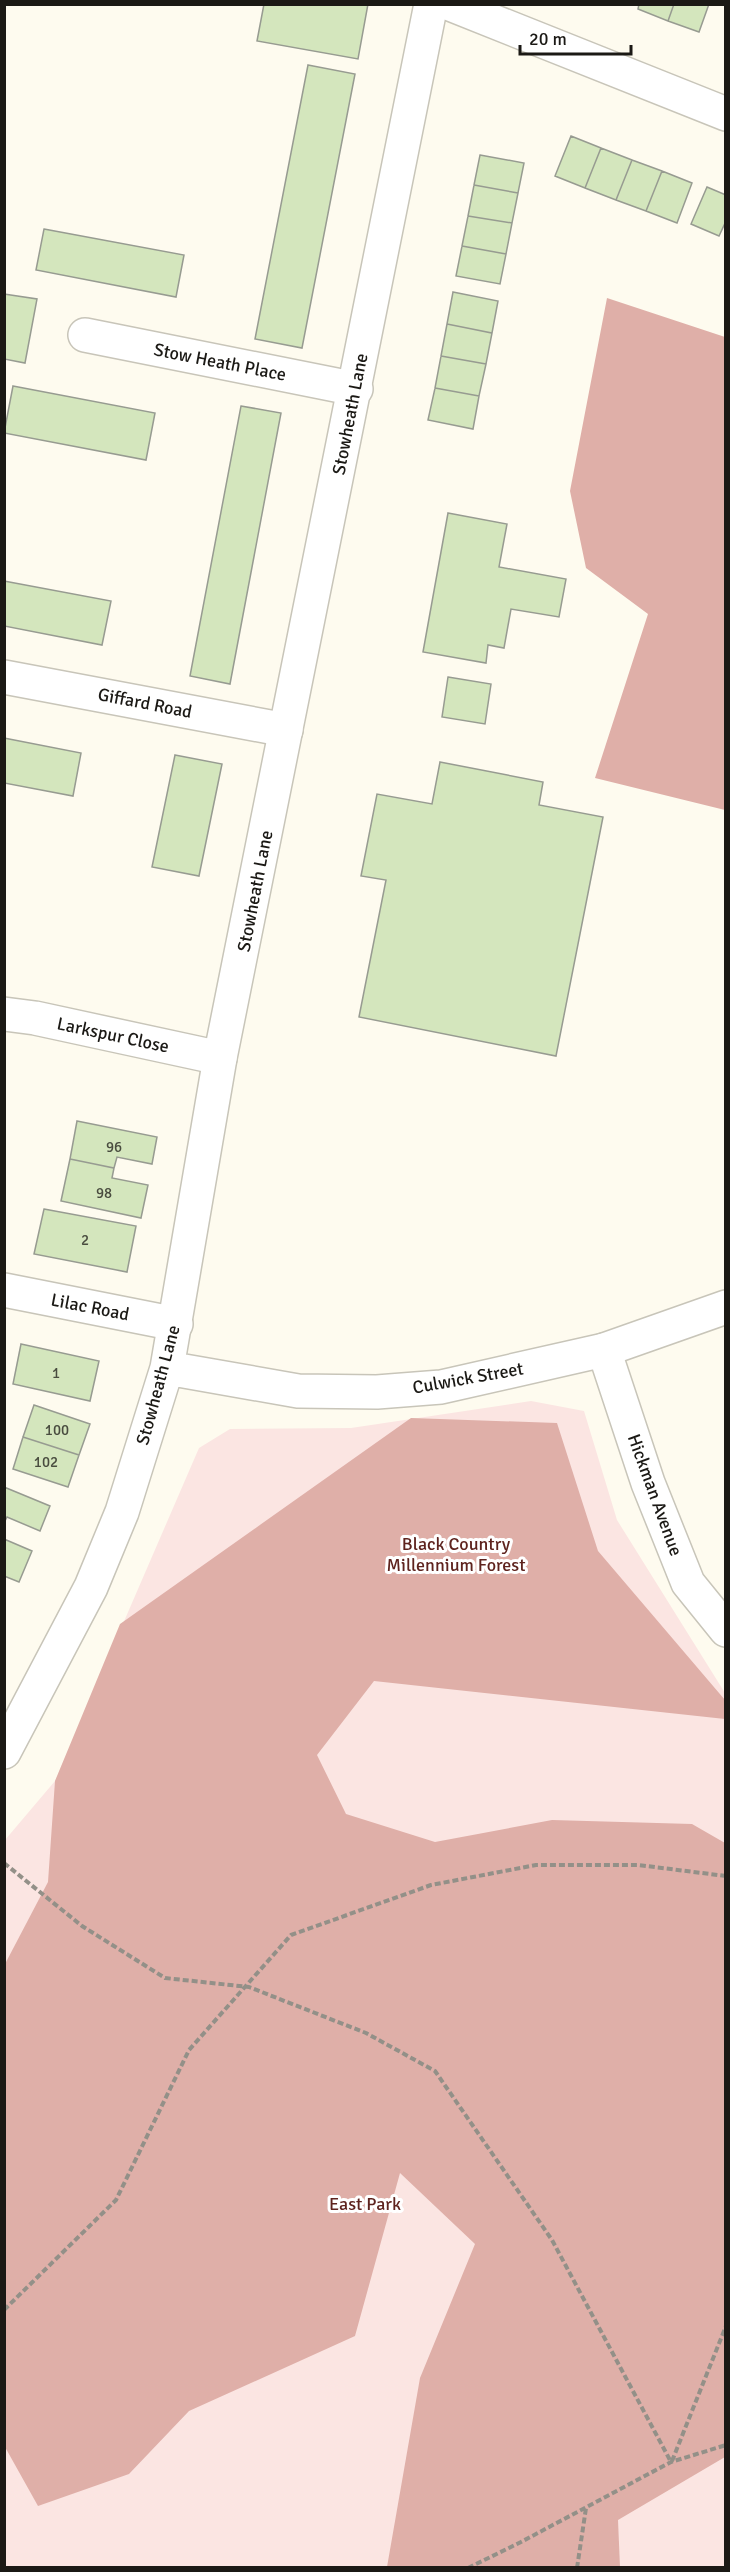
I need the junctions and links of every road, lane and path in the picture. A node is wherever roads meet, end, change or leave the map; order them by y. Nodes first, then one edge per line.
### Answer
1 (431, 4) edge
2 (450, 4) edge
3 (726, 114) edge
4 (85, 335) dead end
5 (356, 389) junction
6 (4, 677) edge
7 (286, 730) junction
8 (4, 1014) edge
9 (220, 1058) junction
10 (4, 1290) edge
11 (726, 1307) edge
12 (176, 1324) junction
13 (604, 1350) junction
14 (167, 1368) junction
15 (726, 1630) edge
16 (4, 1752) edge
17 (4, 1863) edge
18 (726, 1876) edge
19 (245, 1987) junction
20 (4, 2310) edge
21 (726, 2326) edge
22 (726, 2445) edge
23 (671, 2462) junction
24 (586, 2508) junction
25 (468, 2568) edge
26 (577, 2568) edge

1 - 5 street, Stowheath Lane
2 - 3 street
4 - 5 street, Stow Heath Place
5 - 7 street, Stowheath Lane
6 - 7 street, Giffard Road
7 - 9 street, Stowheath Lane
8 - 9 street, Larkspur Close
9 - 12 street, Stowheath Lane
10 - 12 street, Lilac Road
11 - 13 street, Culwick Street
12 - 14 street, Stowheath Lane
13 - 14 street, Culwick Street
13 - 15 street, Hickman Avenue
14 - 16 street, Stowheath Lane
17 - 19 path
18 - 19 path
19 - 20 path
19 - 23 path
21 - 23 path
22 - 23 path
23 - 24 path
24 - 25 path
24 - 26 path

